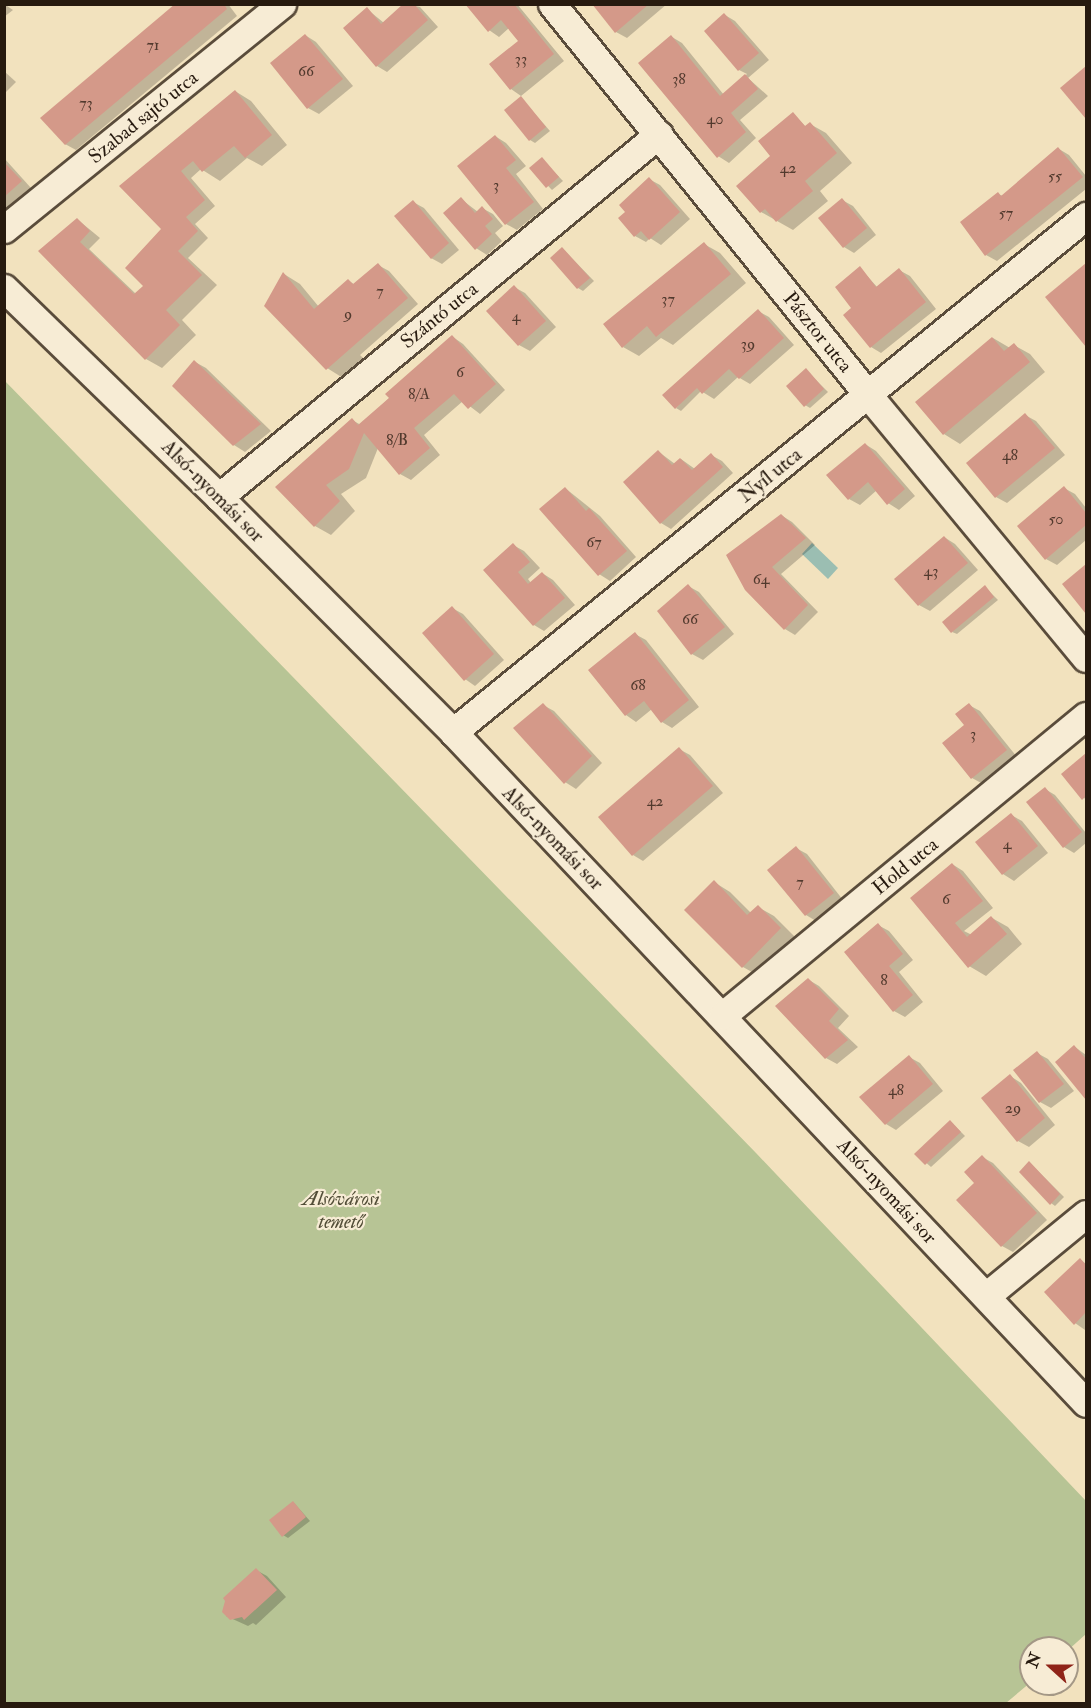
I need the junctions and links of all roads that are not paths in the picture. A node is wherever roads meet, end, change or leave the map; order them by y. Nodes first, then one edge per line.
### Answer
1 (282, 4) edge
2 (552, 4) edge
3 (659, 134) junction
4 (1086, 216) edge
5 (4, 229) edge
6 (4, 288) edge
7 (868, 396) junction
8 (219, 497) junction
9 (1086, 658) edge
10 (1086, 716) edge
11 (453, 732) junction
12 (723, 1015) junction
13 (1086, 1214) edge
14 (986, 1296) junction
15 (1086, 1403) edge

1 - 5 street, Szabad sajtó utca
2 - 3 street, Pásztor utca
3 - 7 street, Pásztor utca
3 - 8 street, Szántó utca
4 - 7 street, Nyíl utca
6 - 8 street, Alsó-nyomási sor
7 - 9 street, Pásztor utca
7 - 11 street, Nyíl utca
8 - 11 street, Alsó-nyomási sor
10 - 12 street, Hold utca
11 - 12 street, Alsó-nyomási sor
12 - 14 street, Alsó-nyomási sor
13 - 14 street
14 - 15 street, Alsó-nyomási sor

